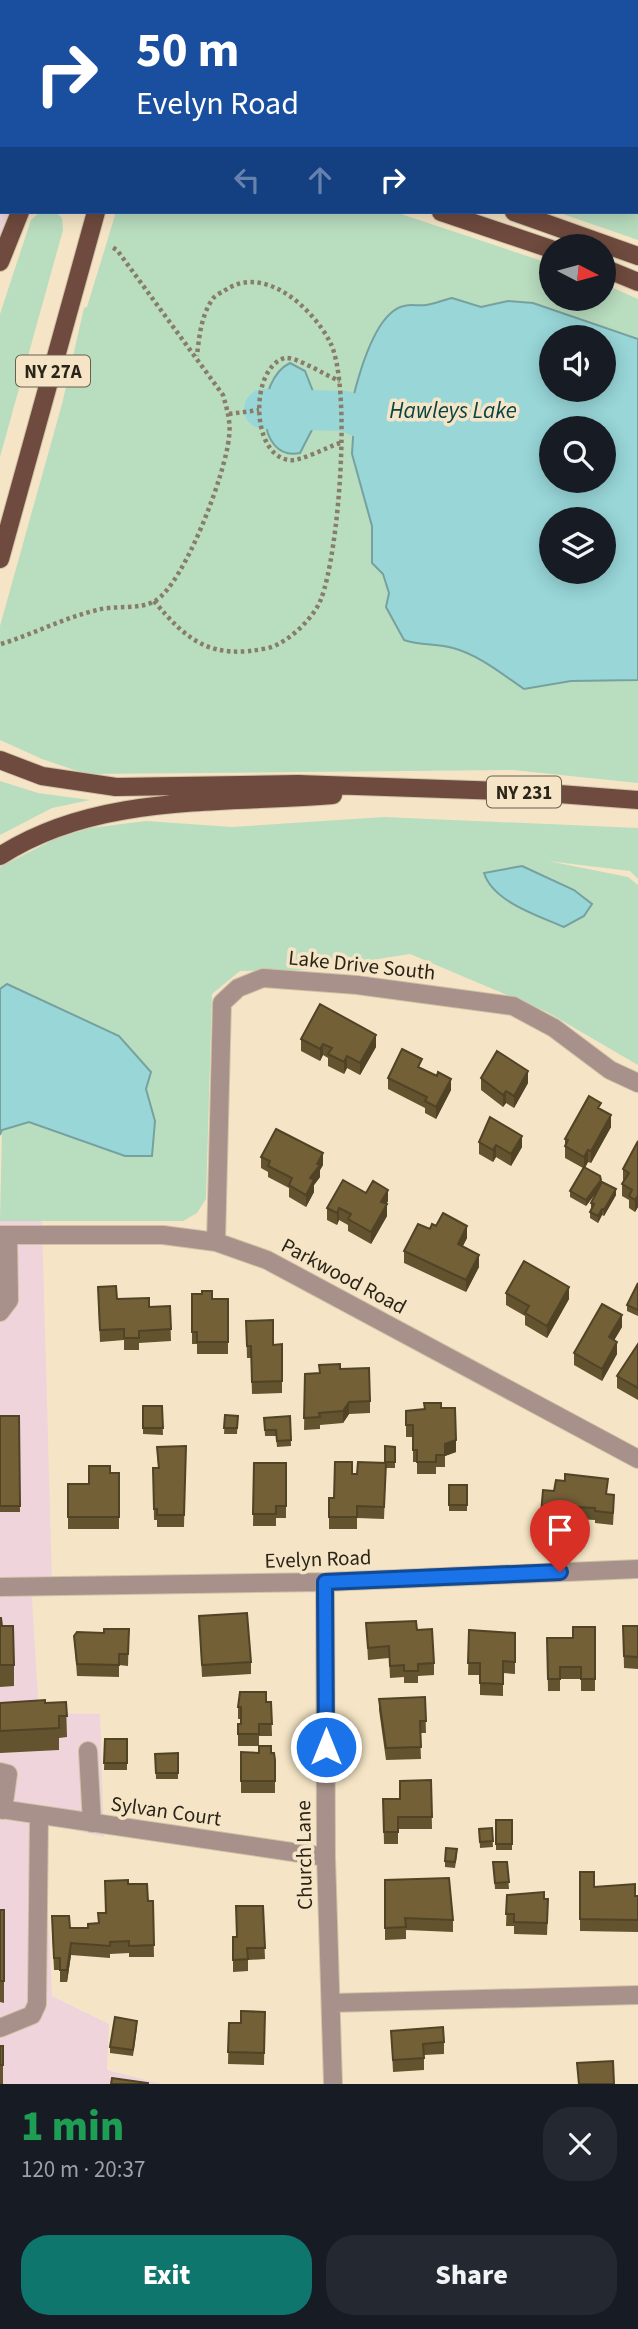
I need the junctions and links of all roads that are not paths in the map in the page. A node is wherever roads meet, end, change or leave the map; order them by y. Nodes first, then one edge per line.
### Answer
1 (19, 214) edge
2 (95, 214) edge
3 (447, 214) edge
4 (519, 214) edge
5 (539, 245) edge
6 (638, 256) edge
7 (0, 262) edge
8 (616, 273) edge
9 (638, 282) edge
10 (0, 559) edge
11 (0, 760) edge
12 (409, 789) junction
13 (638, 800) edge
14 (0, 856) edge
15 (638, 1083) edge
16 (4, 1235) edge
17 (216, 1242) junction
18 (0, 1312) edge
19 (638, 1459) edge
20 (638, 1569) edge
21 (325, 1582) junction
22 (0, 1587) edge
23 (88, 1751) dead end
24 (0, 1772) edge
25 (1, 1810) edge
26 (39, 1815) junction
27 (92, 1823) junction
28 (326, 1857) junction
29 (638, 1995) edge
30 (331, 2003) junction
31 (0, 2028) edge
32 (333, 2084) edge

1 - 7 main road
2 - 10 main road, NY 27A
3 - 5 main road
4 - 6 main road
8 - 9 main road
11 - 12 main road
12 - 13 main road, NY 231
12 - 14 main road
15 - 17 street, Lake Drive South
16 - 17 street, Parkwood Road
16 - 18 street
17 - 19 street, Parkwood Road
20 - 21 street, Evelyn Road
21 - 22 street, Evelyn Road
21 - 28 street, Church Lane
23 - 27 street
24 - 25 street
25 - 26 street, Sylvan Court
26 - 27 street, Sylvan Court
26 - 31 street
27 - 28 street, Sylvan Court
28 - 30 street, Church Lane
29 - 30 street
30 - 32 street, Church Lane

